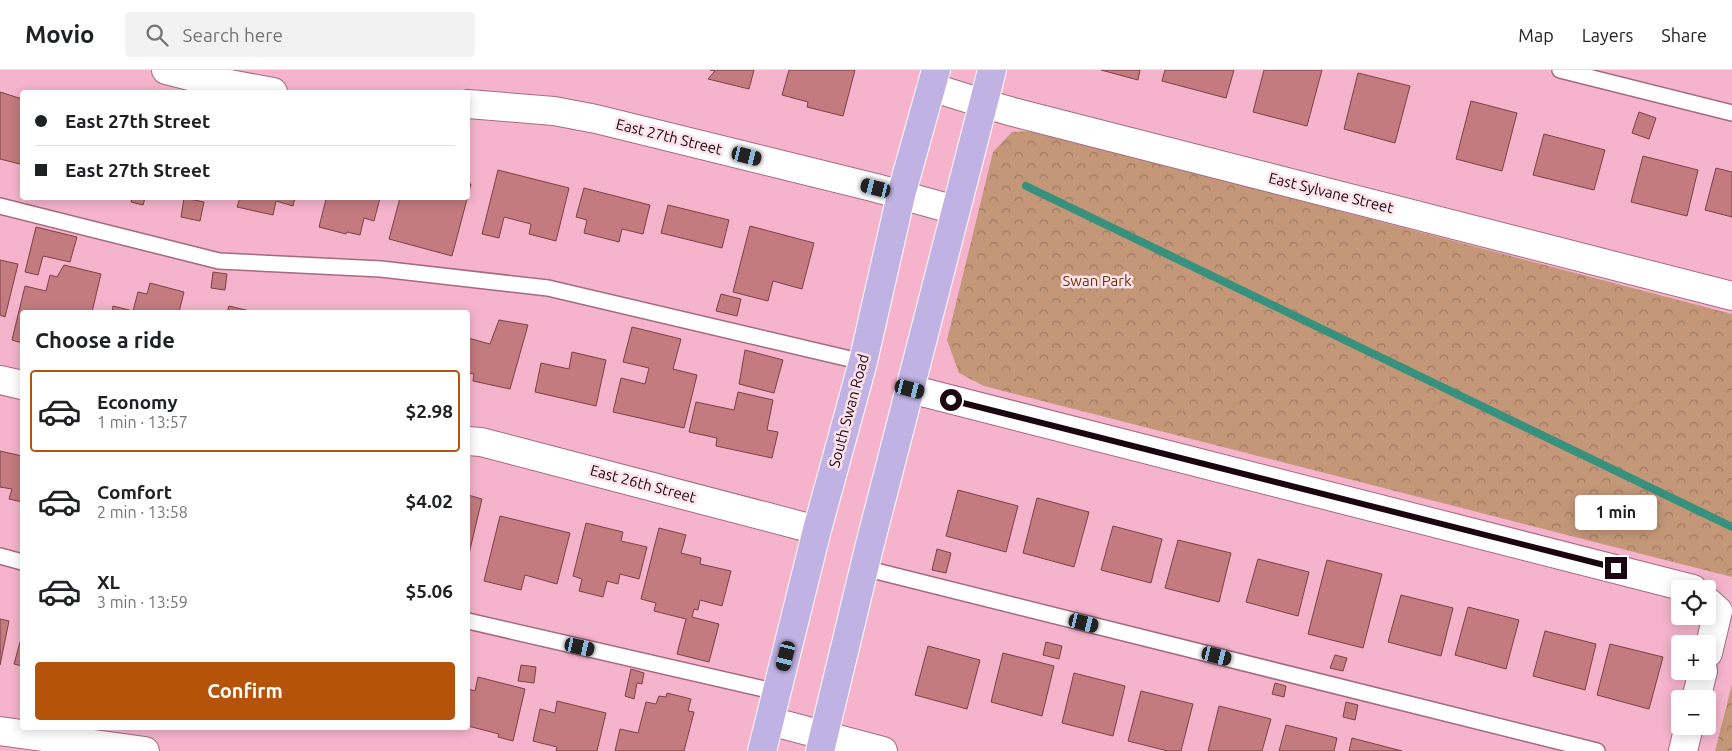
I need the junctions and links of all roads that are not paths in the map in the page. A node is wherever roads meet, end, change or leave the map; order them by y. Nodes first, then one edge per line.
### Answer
1 (166, 70) edge
2 (992, 70) edge
3 (1560, 70) edge
4 (933, 78) edge
5 (262, 90) edge
6 (470, 104) edge
7 (982, 104) junction
8 (1732, 113) edge
9 (901, 194) junction
10 (0, 206) edge
11 (955, 210) junction
12 (1732, 296) edge
13 (863, 362) junction
14 (0, 380) edge
15 (20, 385) edge
16 (910, 389) junction
17 (470, 441) edge
18 (818, 530) junction
19 (0, 556) edge
20 (20, 561) edge
21 (864, 568) junction
22 (1671, 584) edge
23 (470, 621) edge
24 (778, 692) junction
25 (770, 721) junction
26 (0, 731) edge
27 (1687, 735) edge
28 (822, 743) edge
29 (145, 751) edge
30 (762, 751) edge
31 (884, 751) edge
32 (1597, 751) edge
33 (1683, 751) edge

1 - 5 street
2 - 7 main road
3 - 8 lane
4 - 7 street, East Sylvane Street
4 - 9 main road, South Swan Road
6 - 9 street, East 27th Street
7 - 11 main road
7 - 12 street, East Sylvane Street
9 - 11 street, East 27th Street
9 - 13 main road, South Swan Road
10 - 13 lane
11 - 16 main road
13 - 18 main road, South Swan Road
14 - 15 street
16 - 21 main road
16 - 22 street
17 - 18 street, East 26th Street
18 - 24 main road, South Swan Road
19 - 20 lane
21 - 28 main road
21 - 32 lane
23 - 24 lane
24 - 25 main road, South Swan Road
25 - 28 street
25 - 30 main road, South Swan Road
26 - 29 street
27 - 33 street
28 - 31 street

